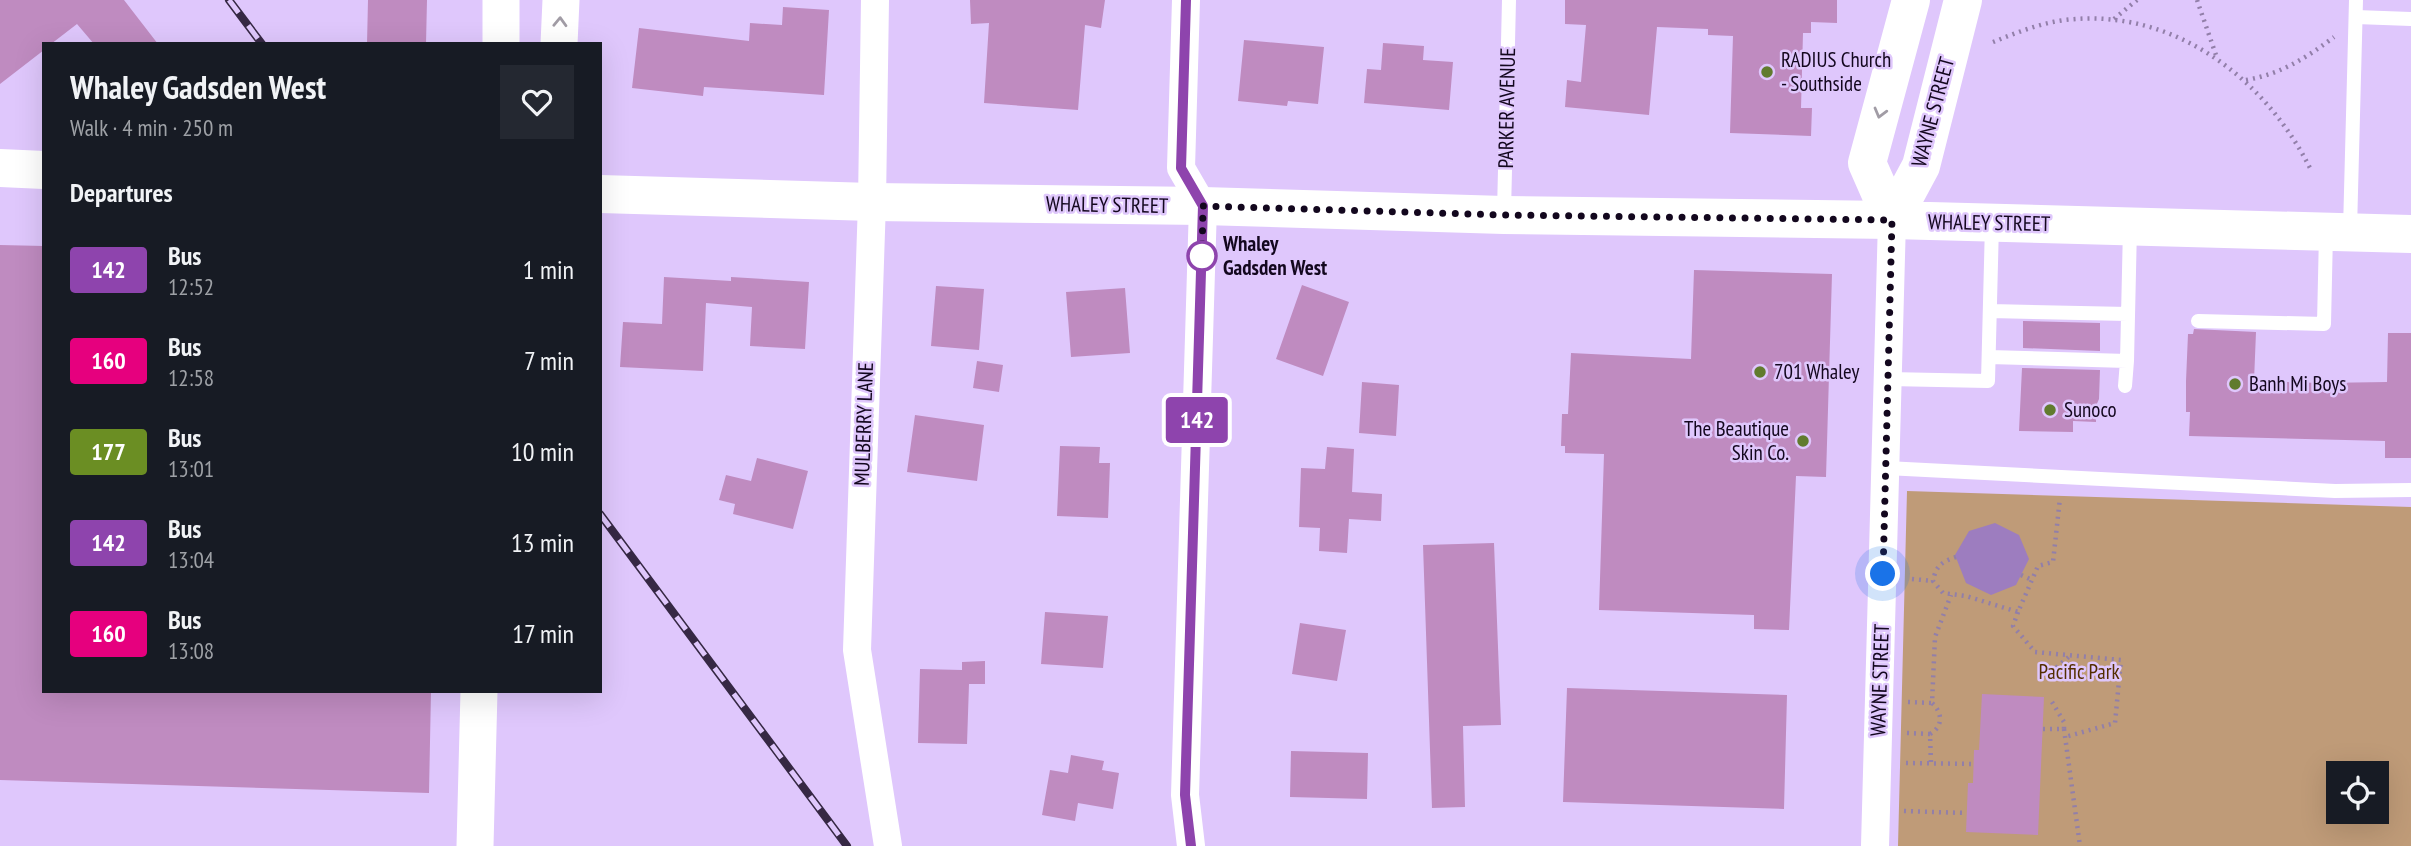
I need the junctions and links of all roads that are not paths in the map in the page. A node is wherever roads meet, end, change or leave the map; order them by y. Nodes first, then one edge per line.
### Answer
1 (501, 0) edge
2 (561, 0) edge
3 (874, 0) edge
4 (1186, 0) edge
5 (1509, 0) edge
6 (1911, 0) edge
7 (1963, 0) edge
8 (2356, 0) edge
9 (2356, 17) junction
10 (2411, 19) edge
11 (501, 42) edge
12 (559, 42) edge
13 (0, 168) edge
14 (42, 170) edge
15 (602, 194) edge
16 (872, 202) junction
17 (1203, 206) junction
18 (1504, 215) junction
19 (1892, 220) junction
20 (1992, 222) junction
21 (2130, 226) junction
22 (2338, 231) junction
23 (2411, 234) edge
24 (1990, 311) junction
25 (2128, 314) junction
26 (2198, 321) dead end
27 (1989, 357) junction
28 (2127, 361) junction
29 (1888, 379) junction
30 (2125, 386) dead end
31 (1886, 468) junction
32 (2411, 490) edge
33 (479, 693) edge
34 (475, 846) edge
35 (888, 846) edge
36 (1191, 846) edge
37 (1875, 846) edge

1 - 11 street
12 -> 2 street
3 - 16 street, MULBERRY LANE
4 - 17 street
5 - 18 lane, PARKER AVENUE
6 -> 19 main road, WAYNE STREET
7 - 19 main road, WAYNE STREET
8 - 9 lane
9 - 10 lane
9 - 22 lane
13 - 14 main road
15 - 16 main road, WHALEY STREET
16 - 17 main road, WHALEY STREET
16 - 35 street, MULBERRY LANE
17 - 18 main road, WHALEY STREET
17 - 36 street
18 - 19 main road, WHALEY STREET
19 - 20 main road, WHALEY STREET
19 - 29 street, WAYNE STREET
20 - 21 main road, WHALEY STREET
20 - 24 lane
21 - 22 main road, WHALEY STREET
21 - 25 lane
22 - 23 main road, WHALEY STREET
22 - 26 lane
24 - 25 lane
24 - 27 lane
25 - 28 lane
27 - 28 lane
27 - 29 lane
28 - 30 lane
29 - 31 street, WAYNE STREET
31 - 32 lane
31 - 37 street, WAYNE STREET
33 - 34 street

